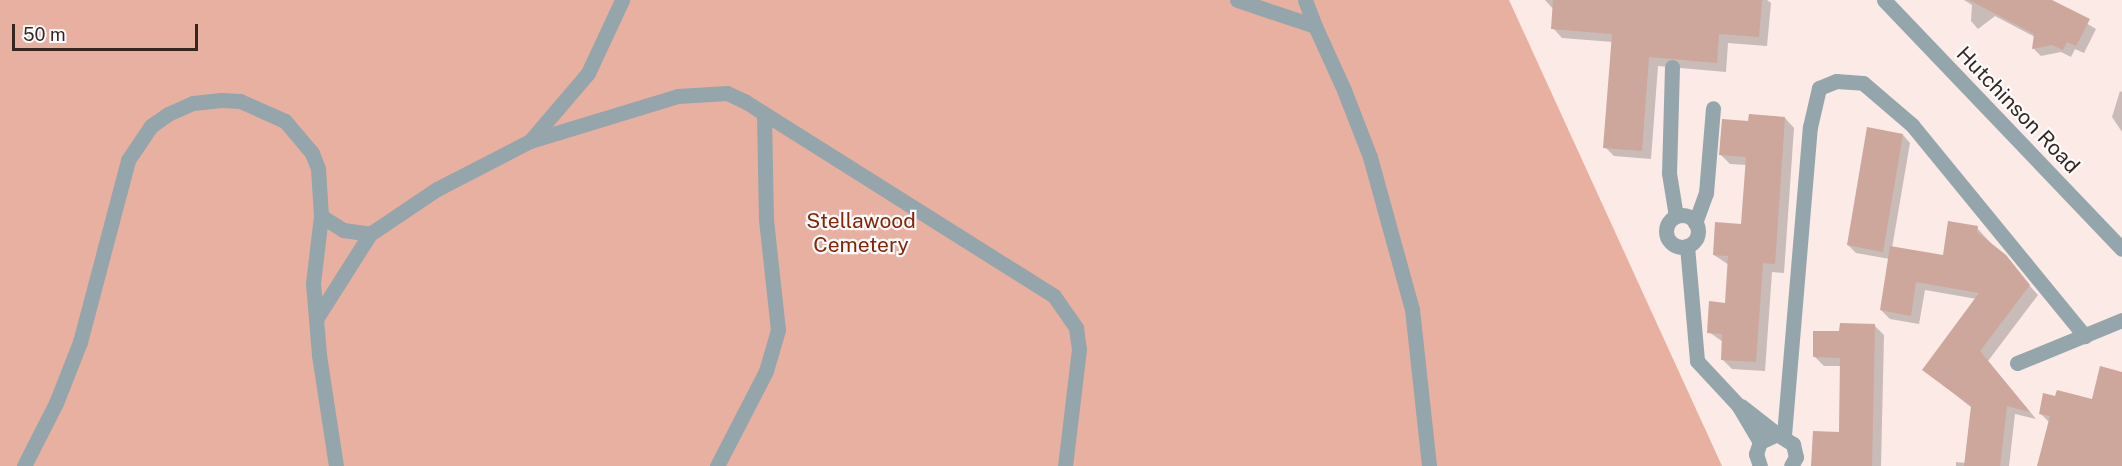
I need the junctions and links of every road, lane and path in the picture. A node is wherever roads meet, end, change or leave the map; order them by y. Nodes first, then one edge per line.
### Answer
1 (622, 0) edge
2 (1237, 0) edge
3 (1305, 0) edge
4 (1884, 0) edge
5 (1315, 26) junction
6 (1672, 67) dead end
7 (1713, 108) dead end
8 (764, 114) junction
9 (530, 141) junction
10 (321, 216) junction
11 (1677, 216) junction
12 (1695, 223) junction
13 (370, 234) junction
14 (1687, 246) junction
15 (2122, 249) edge
16 (316, 319) junction
17 (2122, 320) edge
18 (2085, 336) junction
19 (2017, 363) dead end
20 (1738, 405) junction
21 (1780, 435) junction
22 (1760, 442) junction
23 (1793, 465) edge
24 (24, 466) edge
25 (336, 466) edge
26 (717, 466) edge
27 (1065, 466) edge
28 (1429, 466) edge
29 (1760, 466) edge

1 - 9 street
2 - 5 street
3 - 5 street
4 - 15 street, Hutchinson Road
5 - 28 street
6 - 11 street
7 - 12 street
8 - 9 street
8 - 26 street
8 - 27 street
9 - 13 street
10 - 13 street
10 - 16 street
10 - 24 street
11 - 12 street
11 - 14 street
12 - 14 street
13 - 16 street
14 - 20 street
16 - 25 street
17 - 18 street
18 - 19 street
18 - 21 street
20 - 21 street
20 - 22 street
21 - 22 street
21 - 23 street
22 - 29 street

